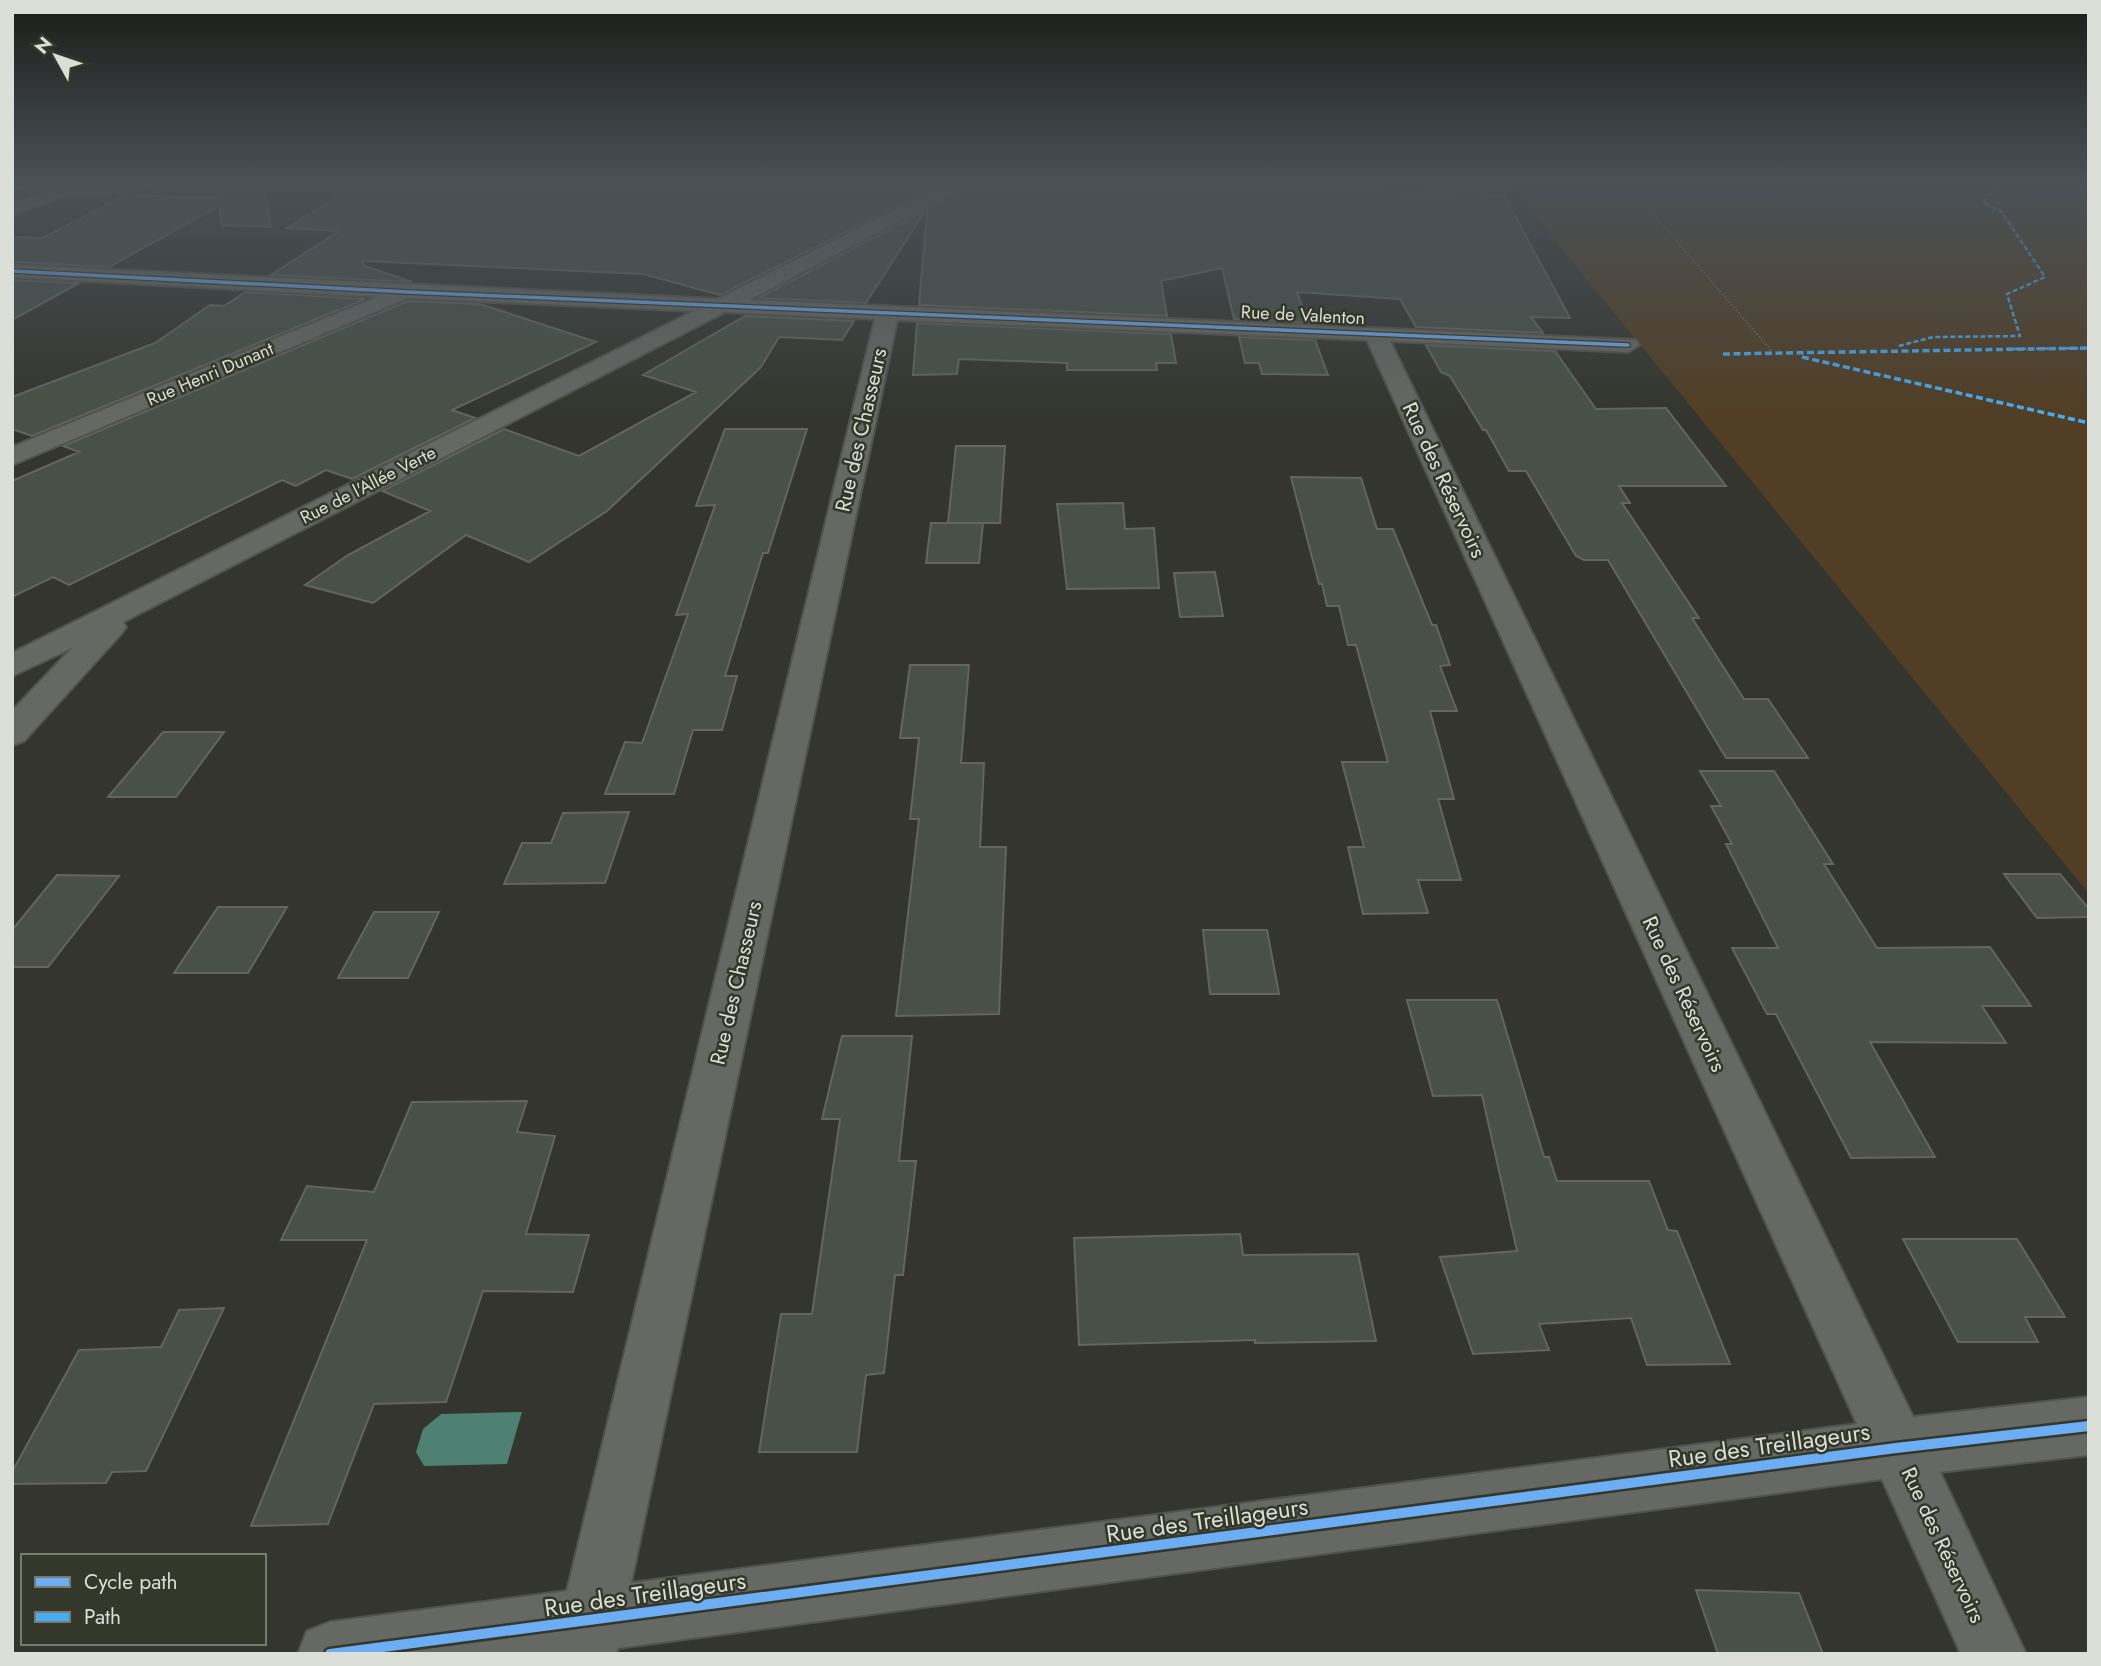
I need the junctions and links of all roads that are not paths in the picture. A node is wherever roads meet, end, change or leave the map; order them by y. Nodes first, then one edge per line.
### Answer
1 (809, 261) edge
2 (12, 271) edge
3 (408, 292) junction
4 (724, 304) junction
5 (888, 312) junction
6 (1375, 334) junction
7 (1628, 345) dead end
8 (12, 457) edge
9 (127, 608) junction
10 (12, 666) edge
11 (12, 733) edge
12 (2089, 1426) edge
13 (1896, 1448) junction
14 (587, 1637) edge
15 (331, 1654) edge
16 (1994, 1654) edge

1 - 4 street, Rue de l'Allée Verte
2 - 3 street, Rue de Valenton
3 - 4 street, Rue de Valenton
3 - 8 street, Rue Henri Dunant
4 - 5 street, Rue de Valenton
4 - 9 street, Rue de l'Allée Verte
5 - 6 street, Rue de Valenton
5 - 14 street, Rue des Chasseurs
6 - 7 street, Rue de Valenton
6 - 13 street, Rue des Réservoirs
9 - 10 street, Rue de l'Allée Verte
9 - 11 street
12 - 13 street, Rue des Treillageurs
13 - 14 street, Rue des Treillageurs
13 - 16 street, Rue des Réservoirs
14 - 15 street, Rue des Treillageurs

